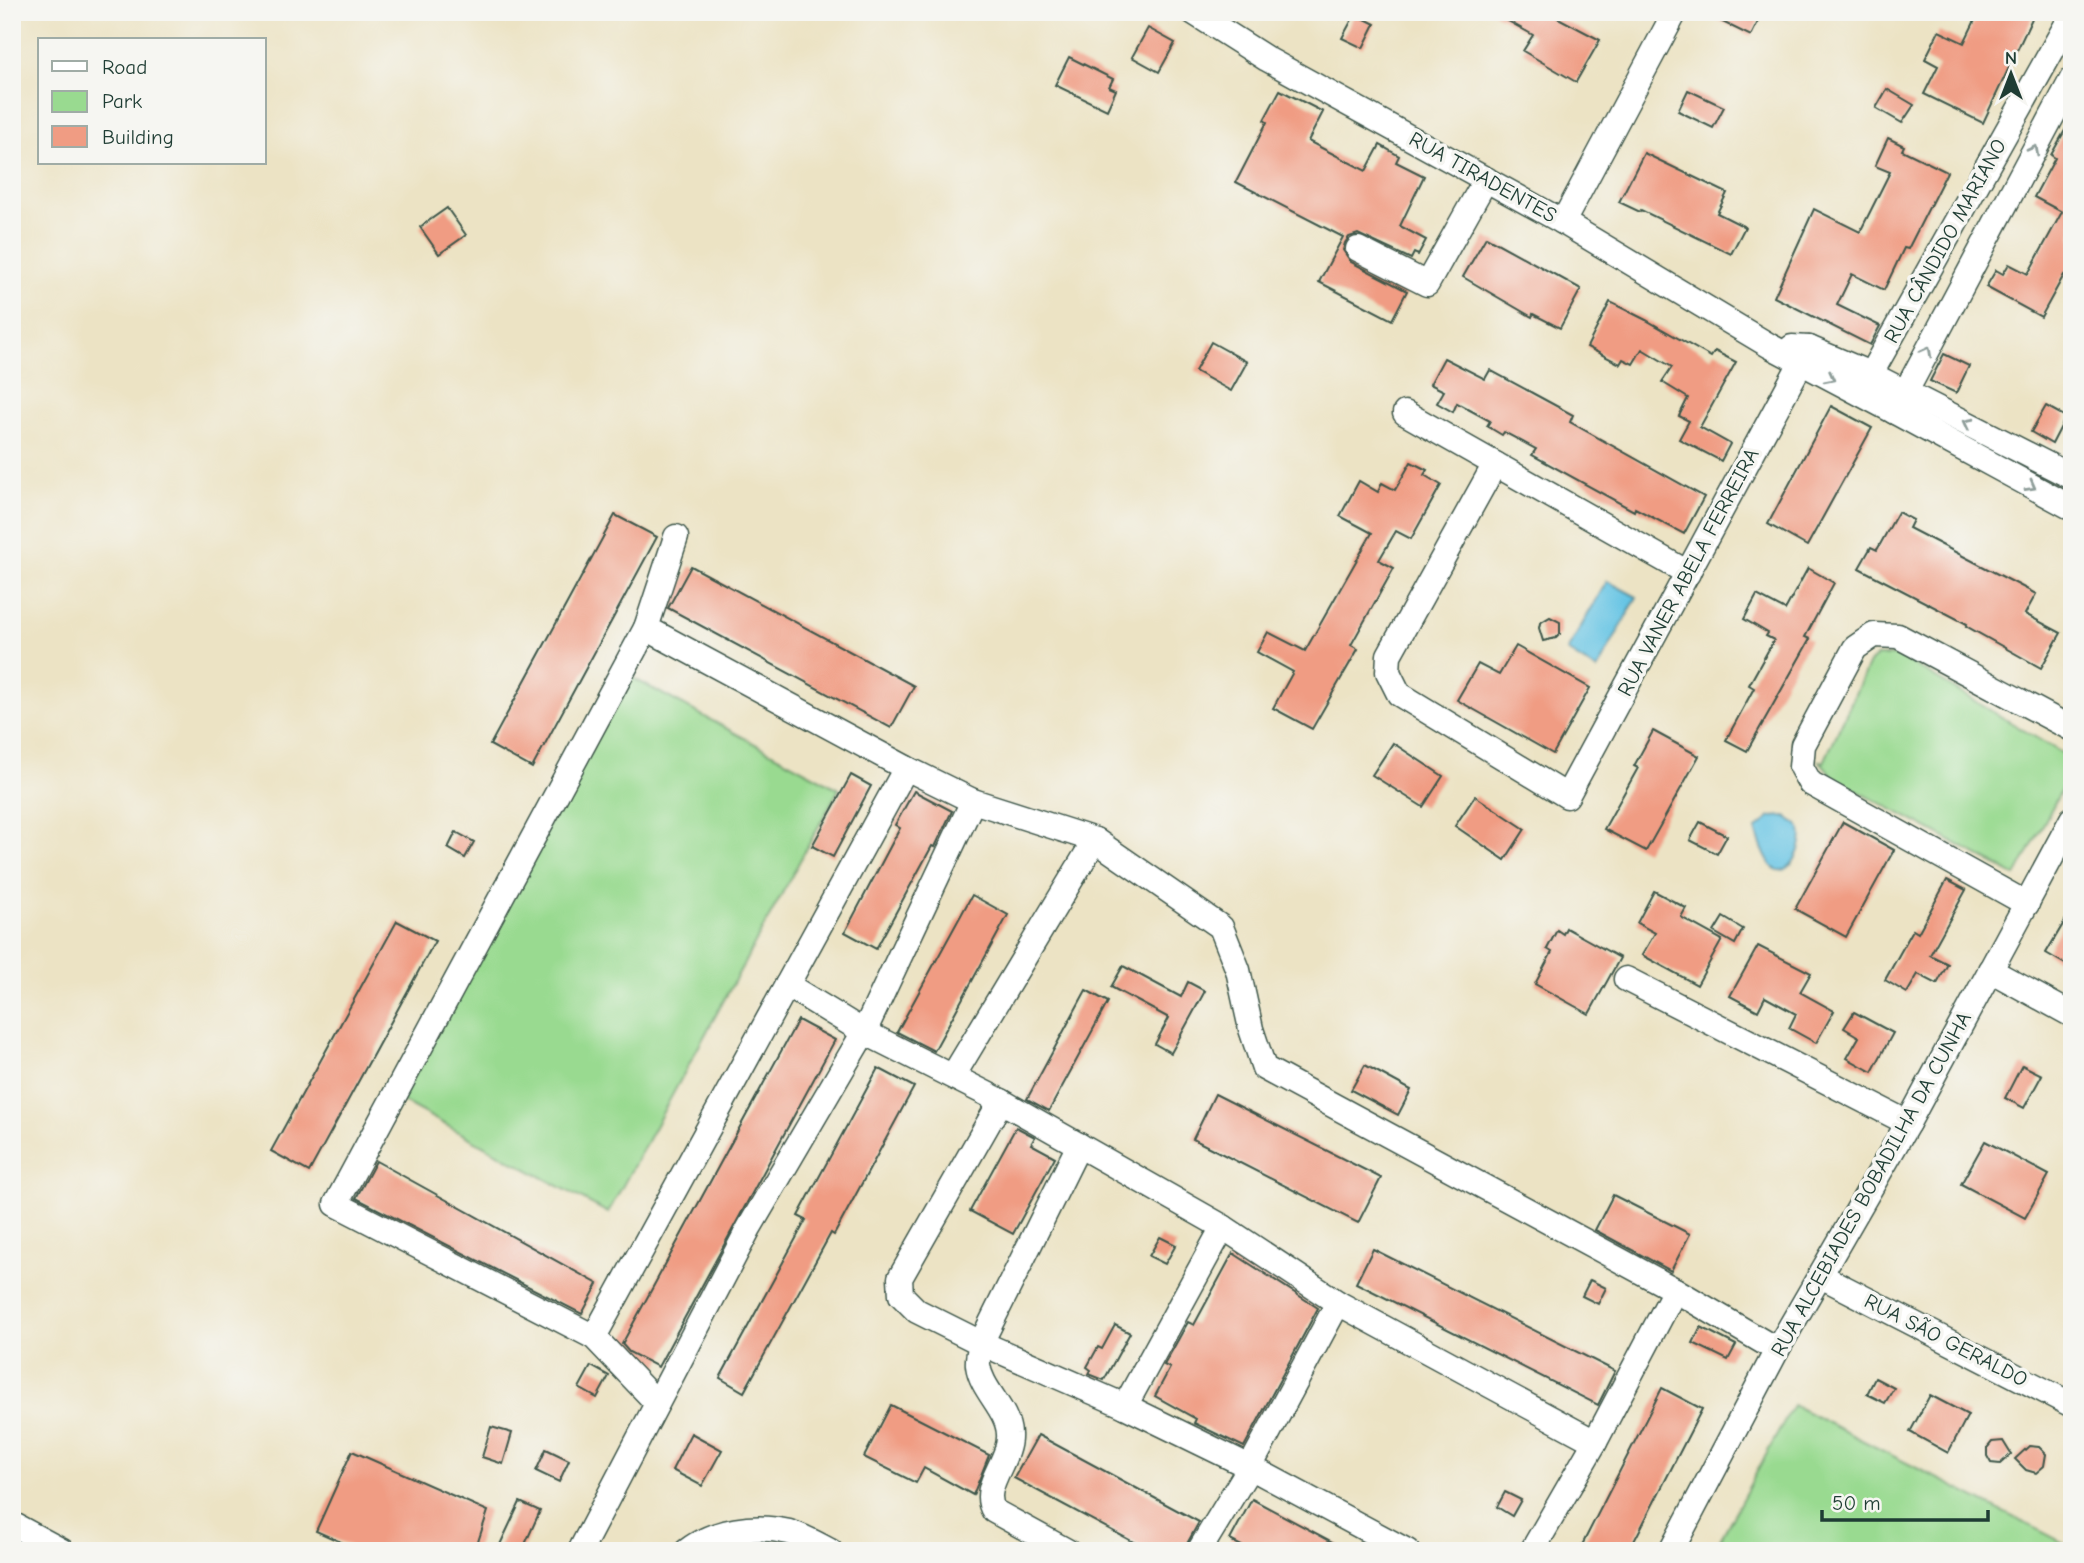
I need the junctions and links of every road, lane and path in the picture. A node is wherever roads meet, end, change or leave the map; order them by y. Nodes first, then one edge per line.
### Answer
1 (1193, 12) edge
2 (1675, 12) edge
3 (2072, 15) edge
4 (2072, 79) edge
5 (1486, 179) junction
6 (1563, 222) junction
7 (1358, 250) dead end
8 (1805, 356) junction
9 (1865, 384) junction
10 (1901, 401) junction
11 (1405, 413) dead end
12 (1495, 464) junction
13 (2072, 477) edge
14 (2072, 508) edge
15 (676, 537) dead end
16 (1688, 573) junction
17 (646, 628) junction
18 (2072, 729) edge
19 (905, 768) junction
20 (973, 801) junction
21 (2072, 818) edge
22 (1095, 840) junction
23 (2027, 904) junction
24 (1990, 970) junction
25 (1626, 979) dead end
26 (787, 985) junction
27 (2072, 1014) edge
28 (864, 1032) junction
29 (953, 1076) junction
30 (1001, 1101) junction
31 (1908, 1123) junction
32 (1079, 1145) junction
33 (1223, 1227) junction
34 (1821, 1276) junction
35 (1675, 1290) junction
36 (1338, 1303) junction
37 (594, 1337) junction
38 (981, 1343) junction
39 (1777, 1350) junction
40 (657, 1403) junction
41 (2072, 1405) edge
42 (1125, 1406) junction
43 (1595, 1442) junction
44 (1250, 1467) junction
45 (12, 1524) edge
46 (62, 1551) edge
47 (580, 1551) edge
48 (687, 1551) edge
49 (830, 1551) edge
50 (1067, 1551) edge
51 (1199, 1551) edge
52 (1407, 1551) edge
53 (1532, 1551) edge
54 (1671, 1551) edge

1 - 5 street, RUA TIRADENTES
2 - 6 street
3 - 9 street, RUA CÂNDIDO MARIANO
10 -> 4 street, RUA CÂNDIDO MARIANO
5 - 6 street, RUA TIRADENTES
5 - 7 street
6 - 8 street, RUA TIRADENTES
8 - 9 street, RUA TIRADENTES
8 - 16 street, RUA VANER ABELA FERREIRA
9 - 10 street, RUA TIRADENTES
13 -> 10 street, RUA TIRADENTES
10 -> 14 street, RUA TIRADENTES
11 - 12 street
12 - 16 street
12 - 16 street, RUA VANER ABELA FERREIRA
15 - 17 street
17 - 19 street
17 - 37 street
18 - 23 street
19 - 20 street
19 - 26 street
20 - 22 street
20 - 28 street
21 - 23 street, RUA ALCEBIADES BOBADILHA DA CUNHA
22 - 29 street
22 - 35 street
23 - 24 street, RUA ALCEBIADES BOBADILHA DA CUNHA
24 - 27 street
24 - 31 street, RUA ALCEBIADES BOBADILHA DA CUNHA
25 - 31 street
26 - 28 street
26 - 37 street
28 - 29 street
28 - 40 street
29 - 30 street
30 - 32 street
30 - 38 street
31 - 34 street, RUA ALCEBIADES BOBADILHA DA CUNHA
32 - 33 street
32 - 38 street
33 - 36 street
33 - 42 street
34 - 39 street, RUA ALCEBIADES BOBADILHA DA CUNHA
34 - 41 street, RUA SÃO GERALDO
35 - 39 street
35 - 43 street
36 - 43 street
36 - 44 street
37 - 40 street
38 - 42 street
38 - 50 street
39 - 54 street, RUA ALCEBIADES BOBADILHA DA CUNHA
40 - 47 street
42 - 44 street
43 - 53 street
44 - 51 street
44 - 52 street
45 - 46 street
48 - 49 street

